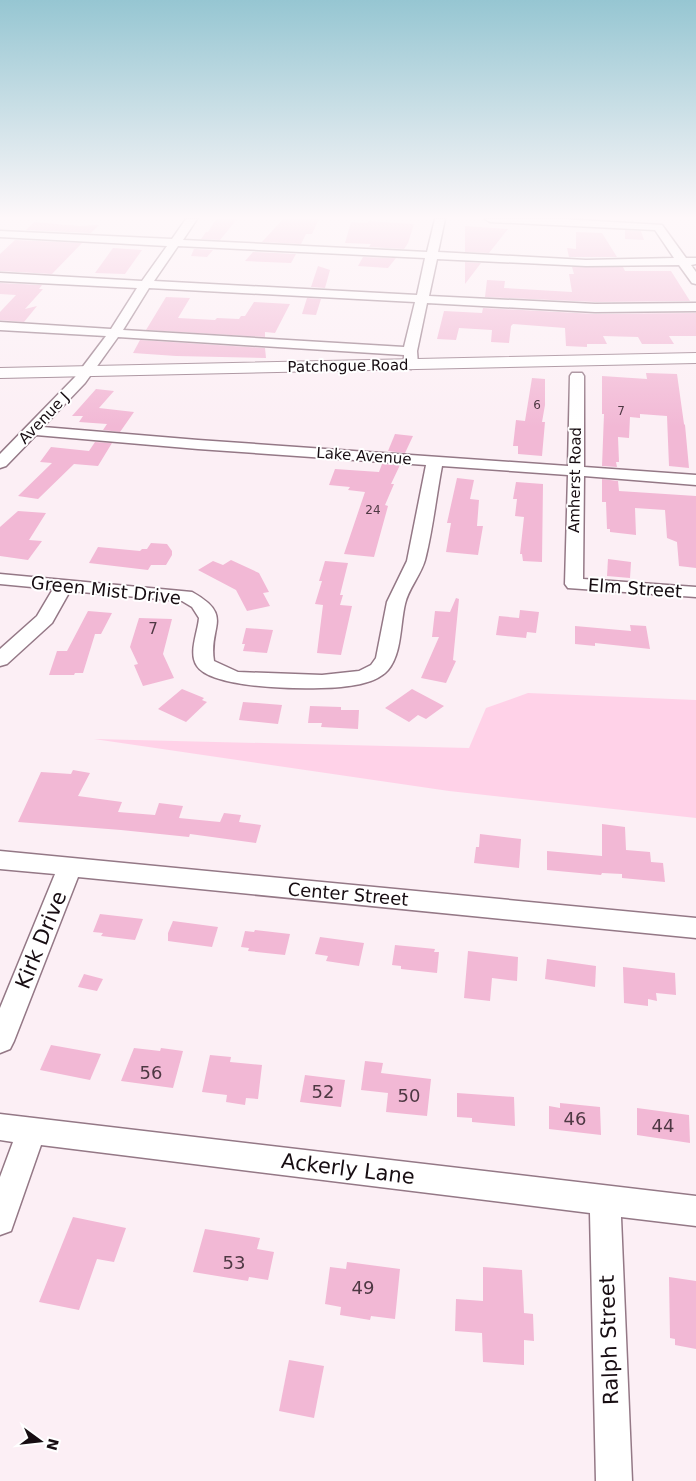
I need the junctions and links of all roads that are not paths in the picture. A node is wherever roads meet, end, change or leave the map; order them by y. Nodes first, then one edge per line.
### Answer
1 (143, 288) edge
2 (206, 288) edge
3 (423, 288) edge
4 (420, 299) junction
5 (696, 306) edge
6 (0, 326) edge
7 (114, 334) junction
8 (410, 358) junction
9 (696, 358) edge
10 (86, 372) junction
11 (0, 373) edge
12 (577, 376) dead end
13 (32, 430) junction
14 (435, 461) junction
15 (0, 463) edge
16 (574, 470) junction
17 (696, 480) edge
18 (0, 579) edge
19 (574, 584) joint
20 (64, 585) junction
21 (696, 592) edge
22 (0, 660) edge
23 (0, 860) edge
24 (70, 868) junction
25 (696, 928) edge
26 (0, 1041) edge
27 (0, 1127) edge
28 (32, 1132) junction
29 (605, 1199) junction
30 (696, 1211) edge
31 (0, 1220) edge
32 (614, 1481) edge

1 - 7 street, Avenue J
2 - 4 street
3 - 4 street
4 - 5 street
4 - 8 street
6 - 7 street
7 - 8 street
7 - 10 street, Avenue J
8 - 9 main road, Patchogue Road
8 - 10 main road, Patchogue Road
10 - 11 main road, Patchogue Road
10 - 13 street, Avenue J
12 - 16 street, Amherst Road
13 - 14 street, Lake Avenue
13 - 15 street, Avenue J
14 - 16 street, Lake Avenue
14 - 20 street, Green Mist Drive
16 - 17 street, Lake Avenue
16 - 19 street, Amherst Road
18 - 20 street, Green Mist Drive
19 - 21 street, Elm Street
20 - 22 street
23 - 24 street, Center Street
24 - 25 street, Center Street
24 - 26 street, Kirk Drive
27 - 28 street, Ackerly Lane
28 - 29 street, Ackerly Lane
28 - 31 street
29 - 30 street, Ackerly Lane
29 - 32 street, Ralph Street

